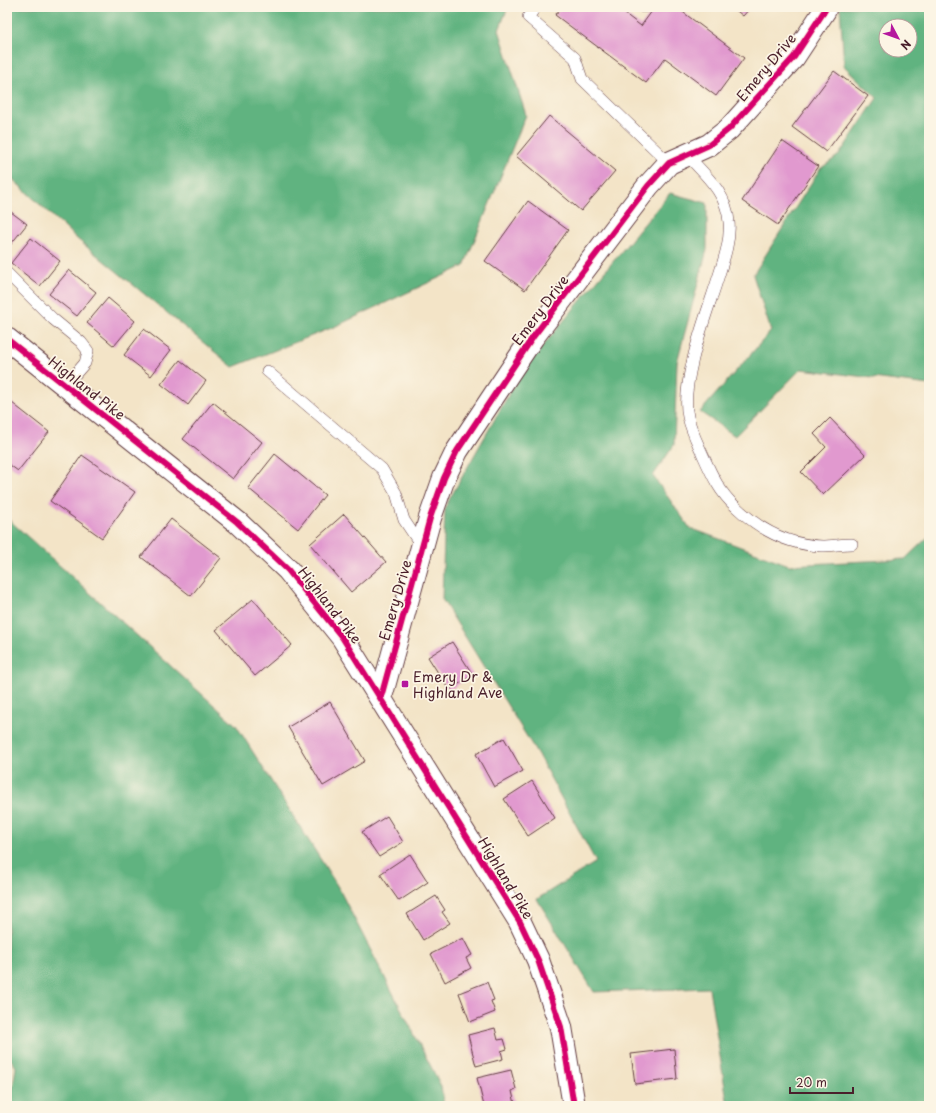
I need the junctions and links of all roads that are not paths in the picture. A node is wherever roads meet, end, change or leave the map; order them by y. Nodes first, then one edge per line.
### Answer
1 (536, 7) edge
2 (825, 7) edge
3 (678, 159) junction
4 (7, 273) edge
5 (7, 339) edge
6 (267, 371) dead end
7 (66, 386) junction
8 (852, 544) dead end
9 (422, 548) junction
10 (381, 697) junction
11 (574, 1106) edge

1 - 3 lane
2 - 3 street, Emery Drive
3 - 8 lane
3 - 9 street, Emery Drive
4 - 7 lane
5 - 7 street, Highland Pike
6 - 9 lane
7 - 10 street, Highland Pike
9 - 10 street, Emery Drive
10 - 11 street, Highland Pike

